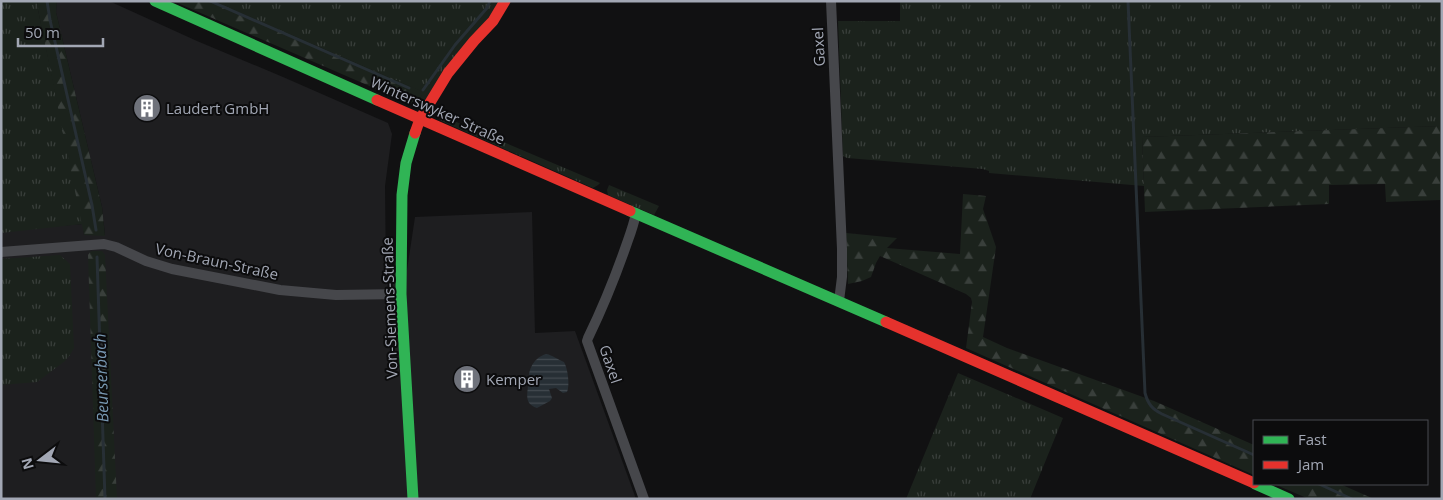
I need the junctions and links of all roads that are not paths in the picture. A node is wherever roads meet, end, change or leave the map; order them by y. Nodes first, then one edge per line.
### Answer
1 (155, 1) edge
2 (505, 1) edge
3 (831, 1) edge
4 (420, 119) junction
5 (636, 213) junction
6 (1, 252) edge
7 (401, 294) junction
8 (839, 301) junction
9 (1253, 483) edge
10 (1257, 485) edge
11 (413, 499) edge
12 (644, 499) edge
13 (1289, 499) edge

1 - 4 street, Winterswyker Straße
2 - 4 street, Von-Siemens-Straße
3 - 8 street, Gaxel
4 - 5 street, Winterswyker Straße
4 - 7 street, Von-Siemens-Straße
5 - 8 street, Winterswyker Straße
5 - 12 street, Gaxel
6 - 7 street, Von-Braun-Straße
7 - 11 street, Von-Siemens-Straße
8 - 9 street, Winterswyker Straße
10 - 13 street, Winterswyker Straße

